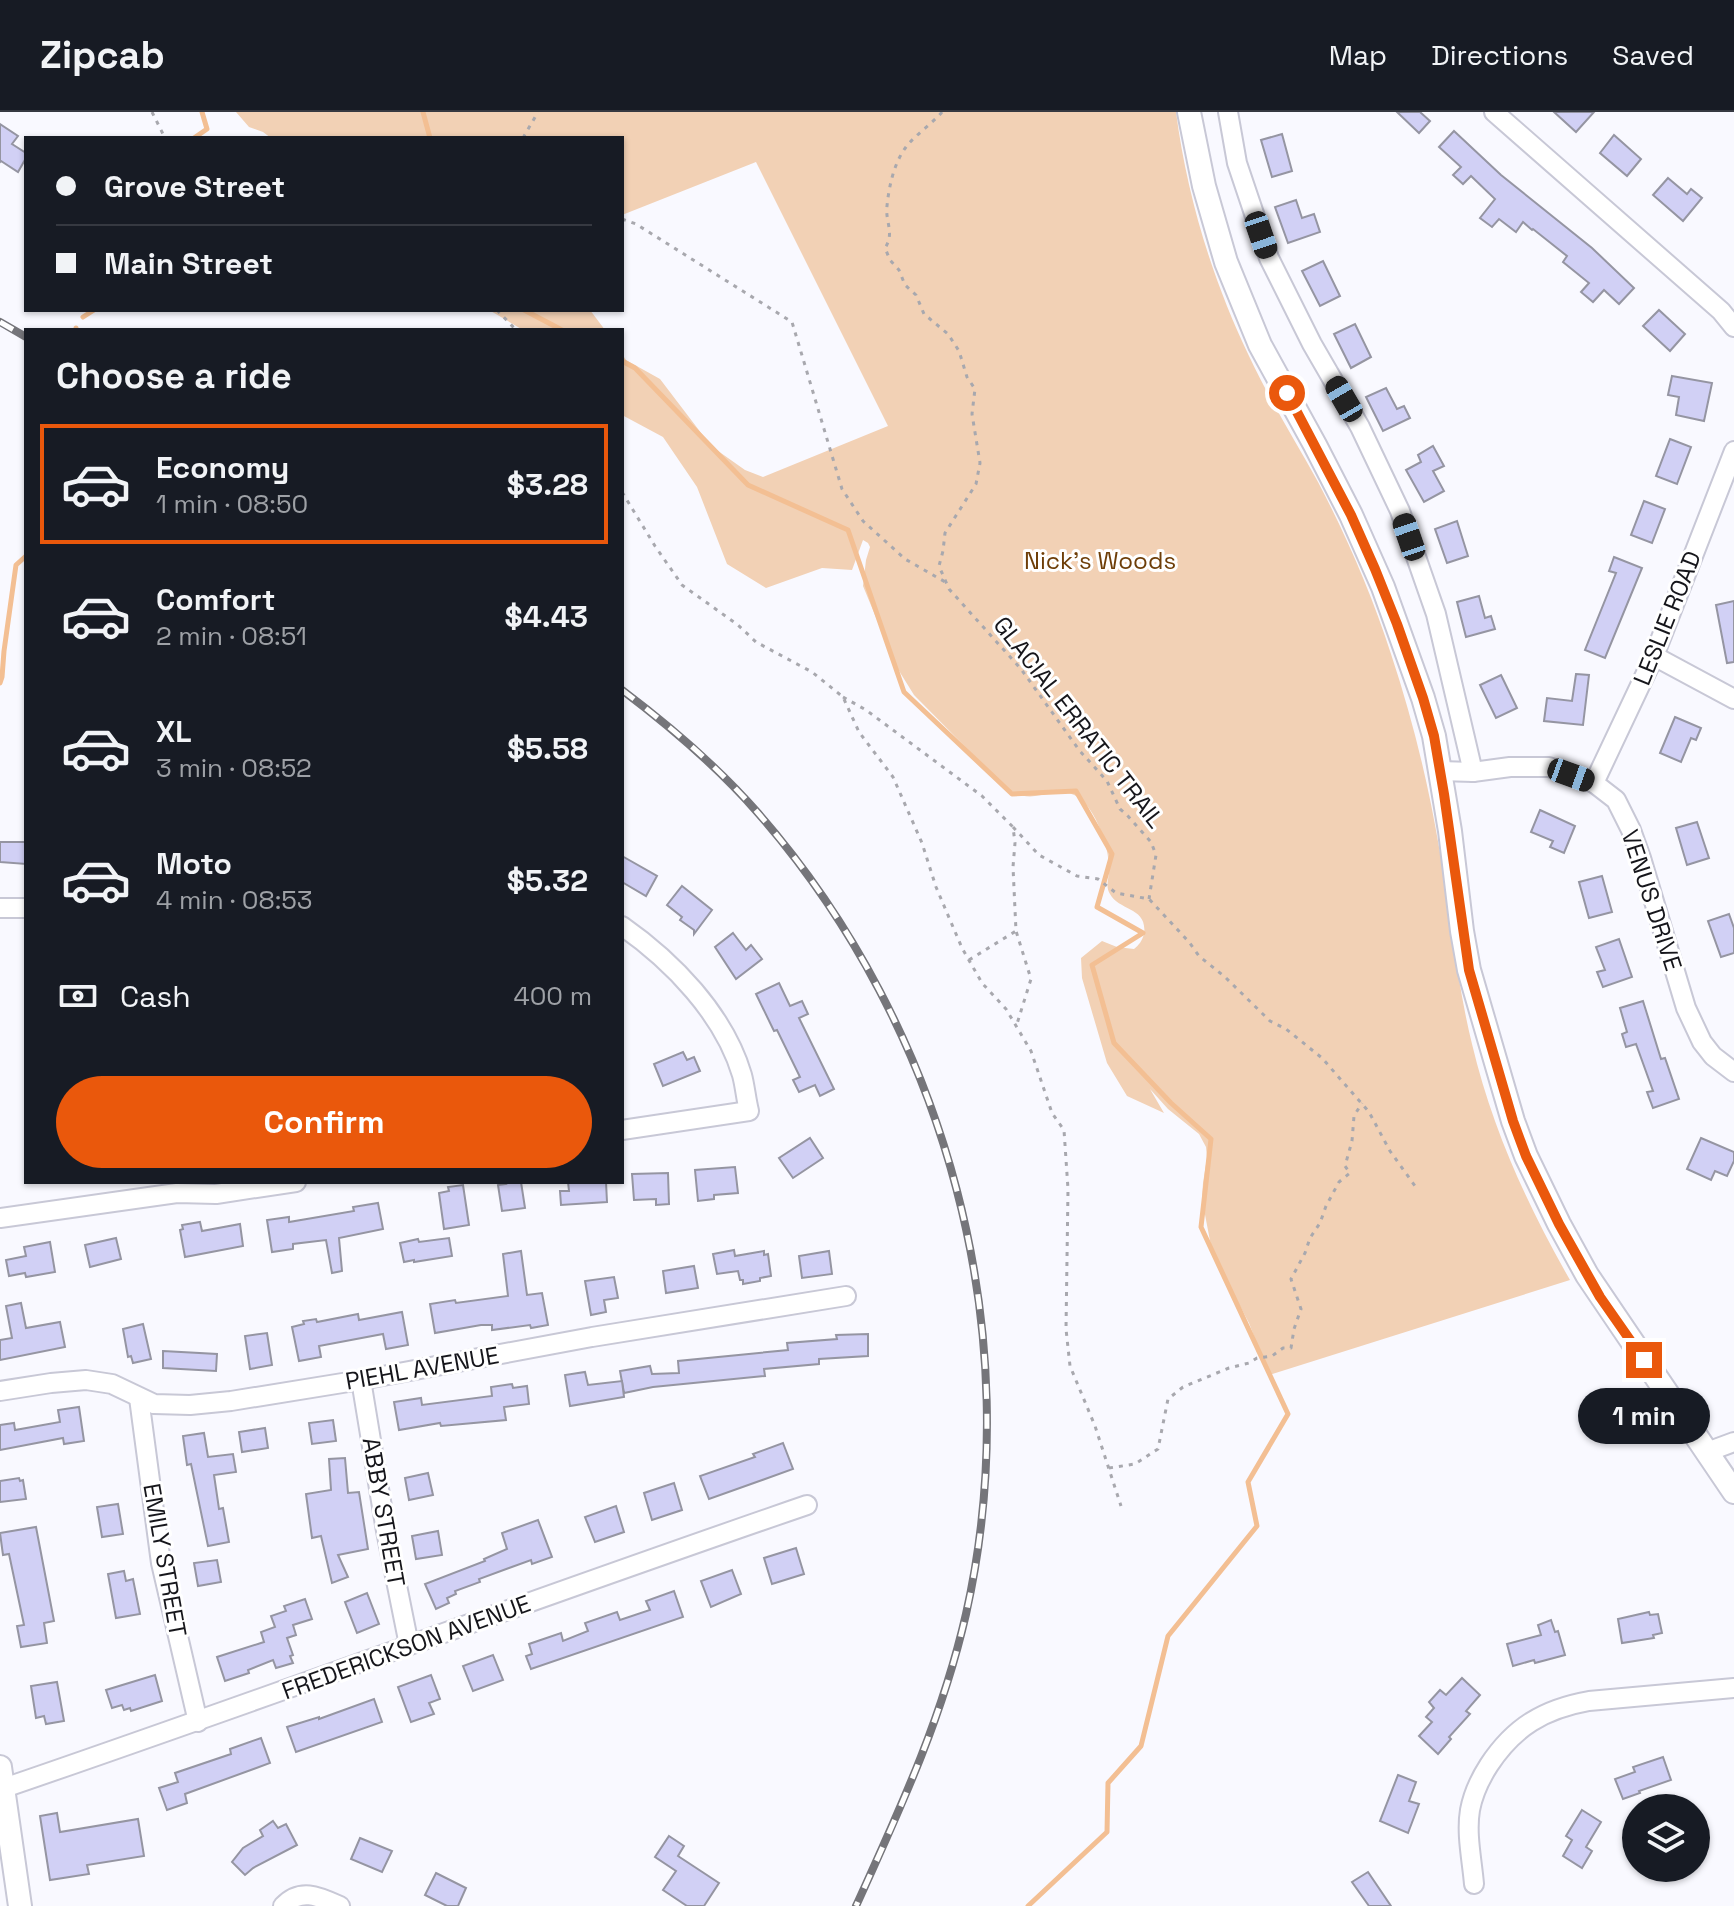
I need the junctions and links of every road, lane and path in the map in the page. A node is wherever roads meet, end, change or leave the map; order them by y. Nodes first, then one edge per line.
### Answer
1 (152, 112) edge
2 (538, 112) edge
3 (942, 112) edge
4 (1189, 112) edge
5 (1228, 112) edge
6 (1494, 112) edge
7 (164, 136) edge
8 (524, 136) edge
9 (624, 220) edge
10 (499, 312) edge
11 (1734, 327) edge
12 (514, 328) edge
13 (1734, 451) edge
14 (624, 495) edge
15 (947, 584) junction
16 (1654, 656) junction
17 (843, 697) junction
18 (1734, 699) edge
19 (1440, 771) junction
20 (1473, 772) junction
21 (1594, 783) junction
22 (1013, 827) junction
23 (1149, 899) junction
24 (0, 908) edge
25 (24, 908) edge
26 (624, 928) edge
27 (1016, 931) junction
28 (969, 960) junction
29 (1016, 1027) junction
30 (1734, 1072) edge
31 (1362, 1103) junction
32 (624, 1130) edge
33 (283, 1184) edge
34 (1415, 1186) dead end
35 (0, 1218) edge
36 (846, 1296) dead end
37 (361, 1380) junction
38 (0, 1391) edge
39 (139, 1398) junction
40 (1734, 1442) edge
41 (1707, 1452) junction
42 (1109, 1468) junction
43 (1734, 1492) edge
44 (807, 1505) dead end
45 (1121, 1506) dead end
46 (409, 1645) junction
47 (1734, 1688) edge
48 (198, 1722) junction
49 (2, 1778) edge
50 (1474, 1884) dead end
51 (20, 1906) edge
52 (283, 1906) edge
53 (340, 1906) edge

1 - 7 path
2 - 8 path
3 - 15 path
4 - 19 main road
5 - 20 street
6 - 11 street
9 - 15 path
10 - 12 path
13 - 16 street, LESLIE ROAD
14 - 17 path
15 - 23 path, GLACIAL ERRATIC TRAIL
16 - 18 street
16 - 21 street, LESLIE ROAD
17 - 22 path
17 - 28 path
19 - 20 street, VENUS DRIVE
19 - 41 main road
20 - 21 street, VENUS DRIVE
21 - 30 street, VENUS DRIVE
22 - 23 path
22 - 27 path
23 - 31 path
24 - 25 street
26 - 32 street
27 - 28 path
27 - 29 path
28 - 29 path
29 - 42 path
31 - 34 path
31 - 42 path
33 - 35 street
36 - 37 street, PIEHL AVENUE
37 - 39 street, PIEHL AVENUE
37 - 46 street, ABBY STREET
38 - 39 street, PIEHL AVENUE
39 - 48 street, EMILY STREET
40 - 41 street
41 - 43 main road
42 - 45 path
44 - 46 street, FREDERICKSON AVENUE
46 - 48 street, FREDERICKSON AVENUE
47 - 50 street
48 - 49 street, FREDERICKSON AVENUE
49 - 51 main road
52 - 53 street

